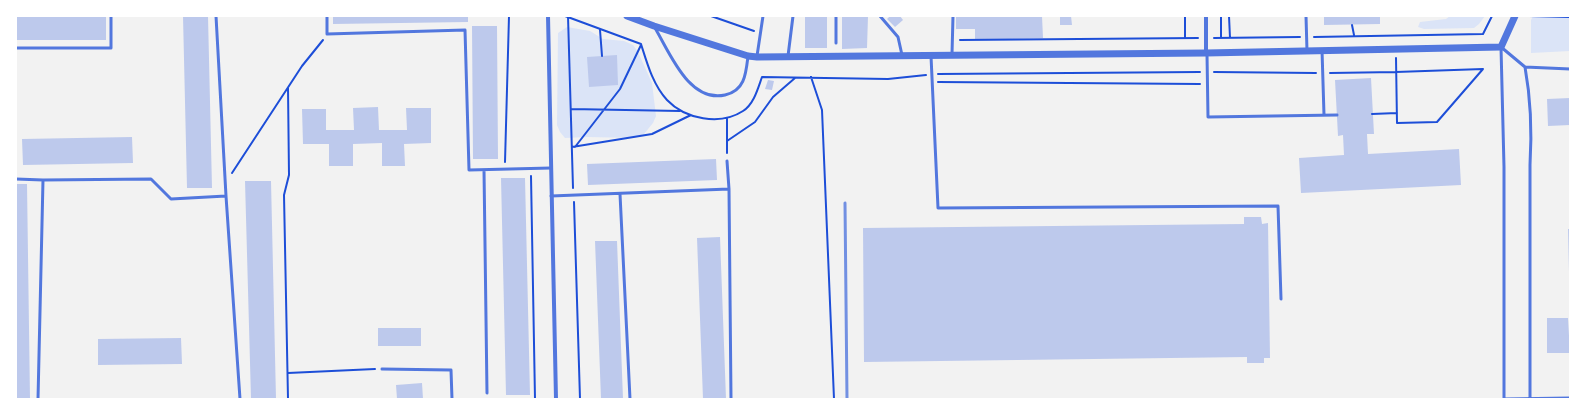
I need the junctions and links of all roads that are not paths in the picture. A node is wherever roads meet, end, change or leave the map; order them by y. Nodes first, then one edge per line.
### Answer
1 (111, 16) edge
2 (216, 16) edge
3 (327, 16) edge
4 (548, 16) edge
5 (627, 16) edge
6 (763, 16) edge
7 (793, 16) edge
8 (836, 16) edge
9 (880, 16) edge
10 (953, 16) edge
11 (1206, 16) edge
12 (1306, 16) edge
13 (1515, 16) edge
14 (654, 26) junction
15 (836, 43) dead end
16 (1501, 47) junction
17 (16, 48) edge
18 (1322, 50) junction
19 (1307, 51) junction
20 (1206, 53) junction
21 (902, 54) junction
22 (930, 54) junction
23 (952, 54) junction
24 (748, 56) junction
25 (788, 56) junction
26 (757, 57) junction
27 (1525, 67) junction
28 (1570, 69) edge
29 (1337, 114) dead end
30 (1324, 115) junction
31 (727, 161) road end
32 (551, 168) junction
33 (484, 170) junction
34 (16, 179) edge
35 (43, 180) junction
36 (729, 189) junction
37 (620, 194) junction
38 (226, 196) junction
39 (551, 196) junction
40 (1281, 298) dead end
41 (382, 369) road end
42 (488, 393) dead end
43 (1570, 398) edge
44 (38, 399) edge
45 (240, 399) edge
46 (452, 399) edge
47 (556, 399) edge
48 (630, 399) edge
49 (731, 399) edge
50 (1504, 399) edge
51 (1530, 399) edge

1 - 17 lane
2 - 38 lane
3 - 33 lane
4 - 32 street
5 - 14 street
6 - 26 lane
7 - 25 lane
8 - 15 lane
9 - 21 lane
10 - 23 lane
11 - 20 street
12 - 19 lane
13 - 16 street
14 - 24 street
14 - 24 lane
16 - 18 street
16 - 27 lane
16 - 50 lane
18 - 19 street
18 - 30 lane
19 - 20 street
20 - 23 street
20 - 30 lane
21 - 22 street
21 - 25 street
22 - 23 street
22 - 40 lane
24 - 26 street
25 - 26 street
27 - 28 lane
27 - 51 lane
29 - 30 lane
31 - 36 lane
32 - 33 lane
32 - 39 street
33 - 42 lane
34 - 35 lane
35 - 38 lane
35 - 44 lane
36 - 37 lane
36 - 49 lane
37 - 39 lane
37 - 48 lane
38 - 45 lane
39 - 47 street
41 - 46 lane
43 - 51 lane
50 - 51 lane

